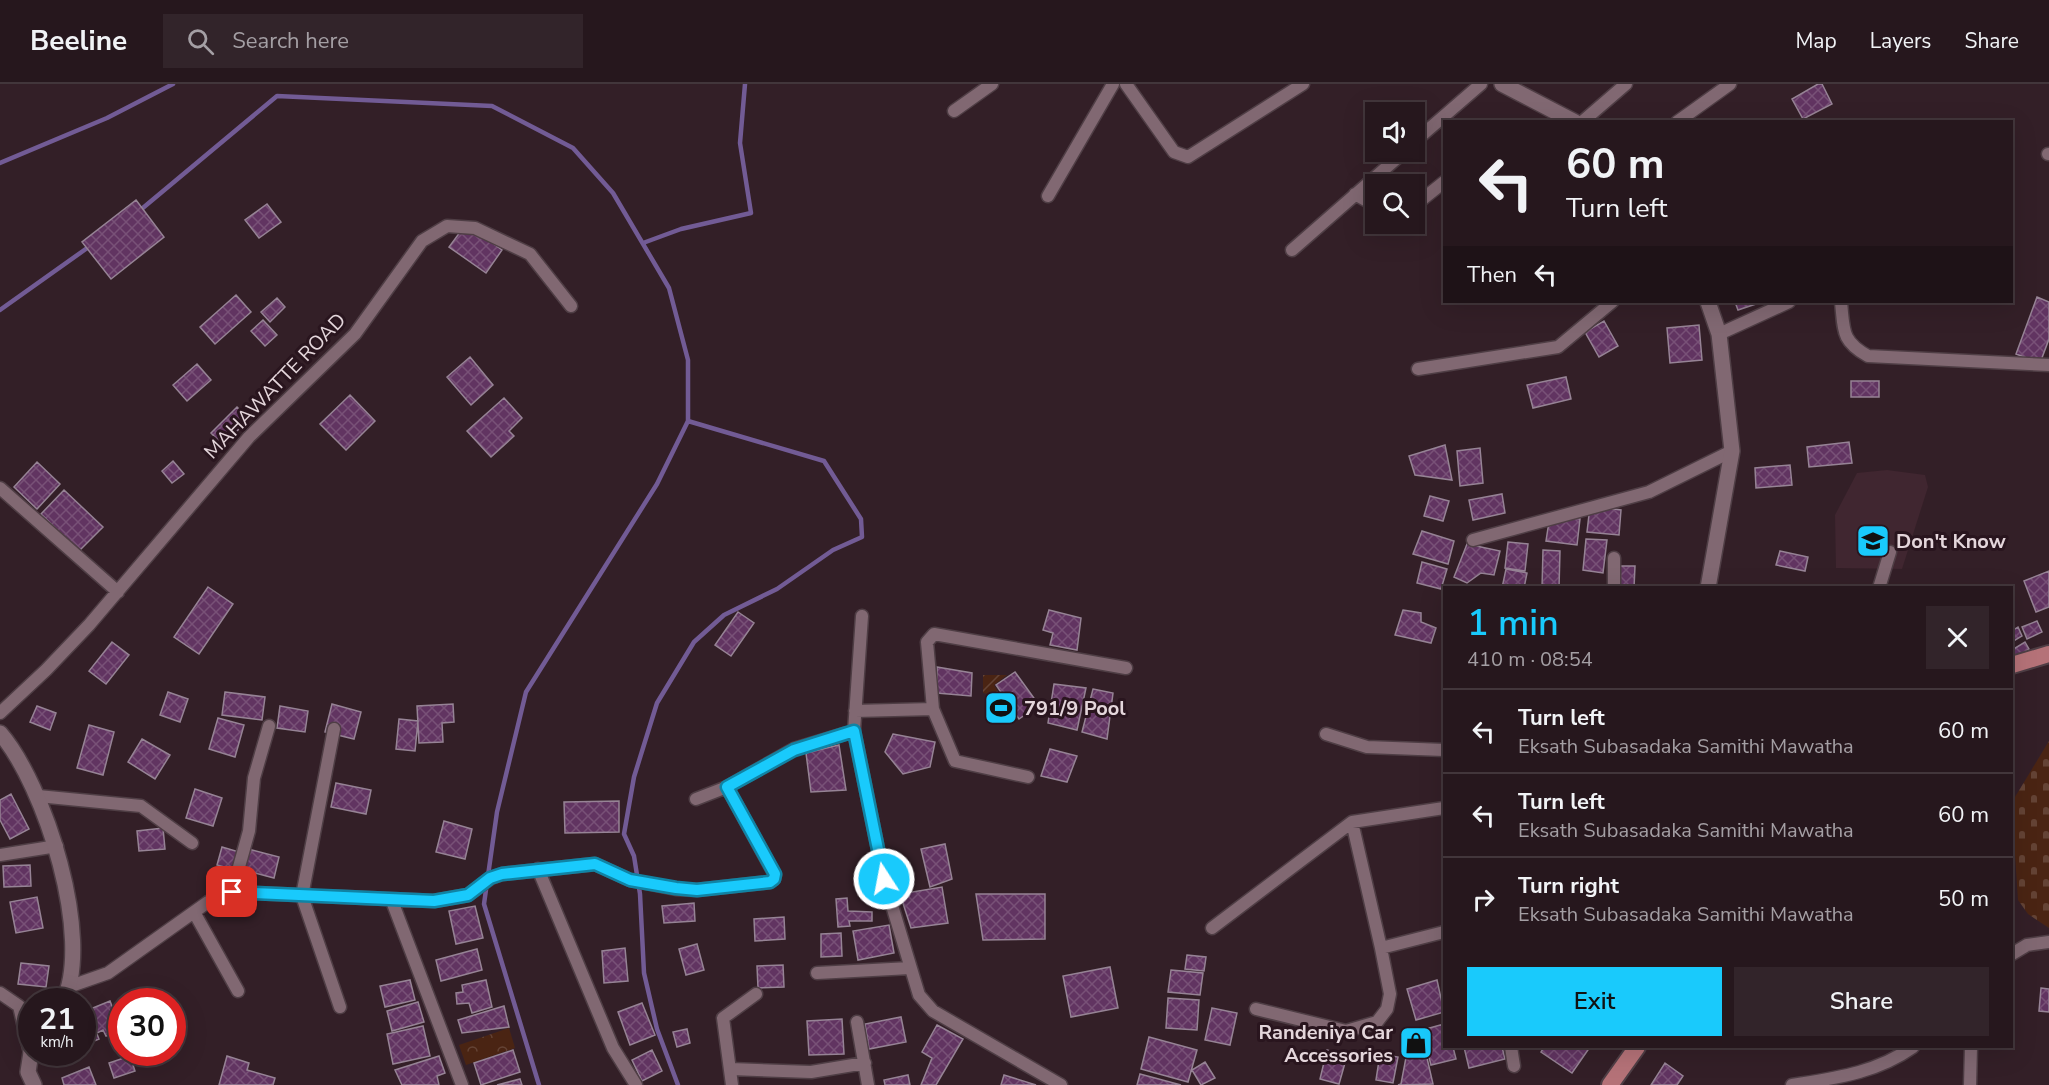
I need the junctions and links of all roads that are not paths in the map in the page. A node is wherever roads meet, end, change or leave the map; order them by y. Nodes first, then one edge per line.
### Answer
1 (992, 84) edge
2 (1113, 84) edge
3 (1126, 84) edge
4 (1303, 84) edge
5 (1481, 84) edge
6 (1502, 84) edge
7 (1626, 84) edge
8 (1730, 84) edge
9 (954, 111) dead end
10 (1571, 120) edge
11 (1584, 120) edge
12 (1680, 120) edge
13 (1425, 132) edge
14 (1392, 162) edge
15 (1443, 183) edge
16 (1355, 194) junction
17 (1048, 196) dead end
18 (1425, 197) edge
19 (1365, 200) edge
20 (1292, 250) dead end
21 (1611, 303) edge
22 (1708, 303) edge
23 (1787, 303) edge
24 (1841, 303) edge
25 (571, 306) dead end
26 (1719, 334) junction
27 (2049, 365) edge
28 (1418, 369) dead end
29 (1732, 451) junction
30 (0, 488) edge
31 (1473, 540) dead end
32 (1890, 552) dead end
33 (1614, 558) dead end
34 (1614, 586) edge
35 (1708, 586) edge
36 (1880, 586) edge
37 (118, 592) junction
38 (862, 616) dead end
39 (2049, 654) edge
40 (2013, 665) edge
41 (1126, 668) dead end
42 (933, 709) junction
43 (855, 711) junction
44 (0, 713) edge
45 (269, 726) dead end
46 (334, 729) dead end
47 (854, 731) junction
48 (0, 733) edge
49 (1326, 734) dead end
50 (1443, 750) edge
51 (1028, 777) dead end
52 (727, 787) junction
53 (38, 796) junction
54 (696, 799) dead end
55 (1443, 808) edge
56 (1352, 822) junction
57 (192, 843) dead end
58 (57, 846) junction
59 (0, 855) edge
60 (538, 869) junction
61 (232, 892) junction
62 (302, 896) junction
63 (392, 901) junction
64 (194, 912) junction
65 (1212, 928) dead end
66 (1443, 932) edge
67 (2049, 942) edge
68 (1381, 948) junction
69 (2013, 953) edge
70 (910, 968) junction
71 (817, 973) dead end
72 (71, 986) joint
73 (238, 991) dead end
74 (0, 993) edge
75 (756, 994) dead end
76 (18, 1005) edge
77 (340, 1007) dead end
78 (1256, 1009) dead end
79 (857, 1022) dead end
80 (1511, 1048) edge
81 (1636, 1048) edge
82 (1912, 1048) edge
83 (1971, 1048) edge
84 (865, 1063) junction
85 (29, 1066) edge
86 (1514, 1066) dead end
87 (731, 1069) junction
88 (34, 1085) edge
89 (462, 1085) edge
90 (636, 1085) edge
91 (732, 1085) edge
92 (868, 1085) edge
93 (1061, 1085) edge
94 (1610, 1085) edge
95 (1792, 1085) edge
96 (1970, 1085) edge

1 - 9 street
2 - 17 street
3 - 4 street
5 - 13 street
6 - 10 street
7 - 11 street
8 - 12 street
14 - 16 street
15 - 18 street
16 - 19 street
16 - 20 street
21 - 28 street
22 - 26 street
23 - 26 street
24 - 27 street
25 - 37 street, MAHAWATTE ROAD
26 - 29 street
29 - 31 street
29 - 35 street
30 - 37 street
32 - 36 street
33 - 34 street
37 - 44 street, MAHAWATTE ROAD
38 - 43 street
39 - 40 main road
41 - 42 street
42 - 43 street
42 - 51 street
43 - 47 street
45 - 61 street
46 - 62 street
47 - 52 street
47 - 70 street
48 - 53 street
49 - 50 street
52 - 54 street
52 - 60 street
53 - 57 street
53 - 58 street
55 - 56 street
56 - 65 street
56 - 68 street
58 - 59 street
58 - 72 street
60 - 63 street
60 - 90 street
61 - 62 street
61 - 64 street
62 - 63 street
62 - 77 street
63 - 89 street
64 - 72 street
64 - 73 street
66 - 68 street
67 - 69 street
68 - 78 street
70 - 71 street
70 - 93 street
74 - 76 street
75 - 87 street
79 - 84 street
80 - 86 street
81 - 94 main road
82 - 95 street
83 - 96 street
84 - 87 street
84 - 92 street
85 - 88 street
87 - 91 street

